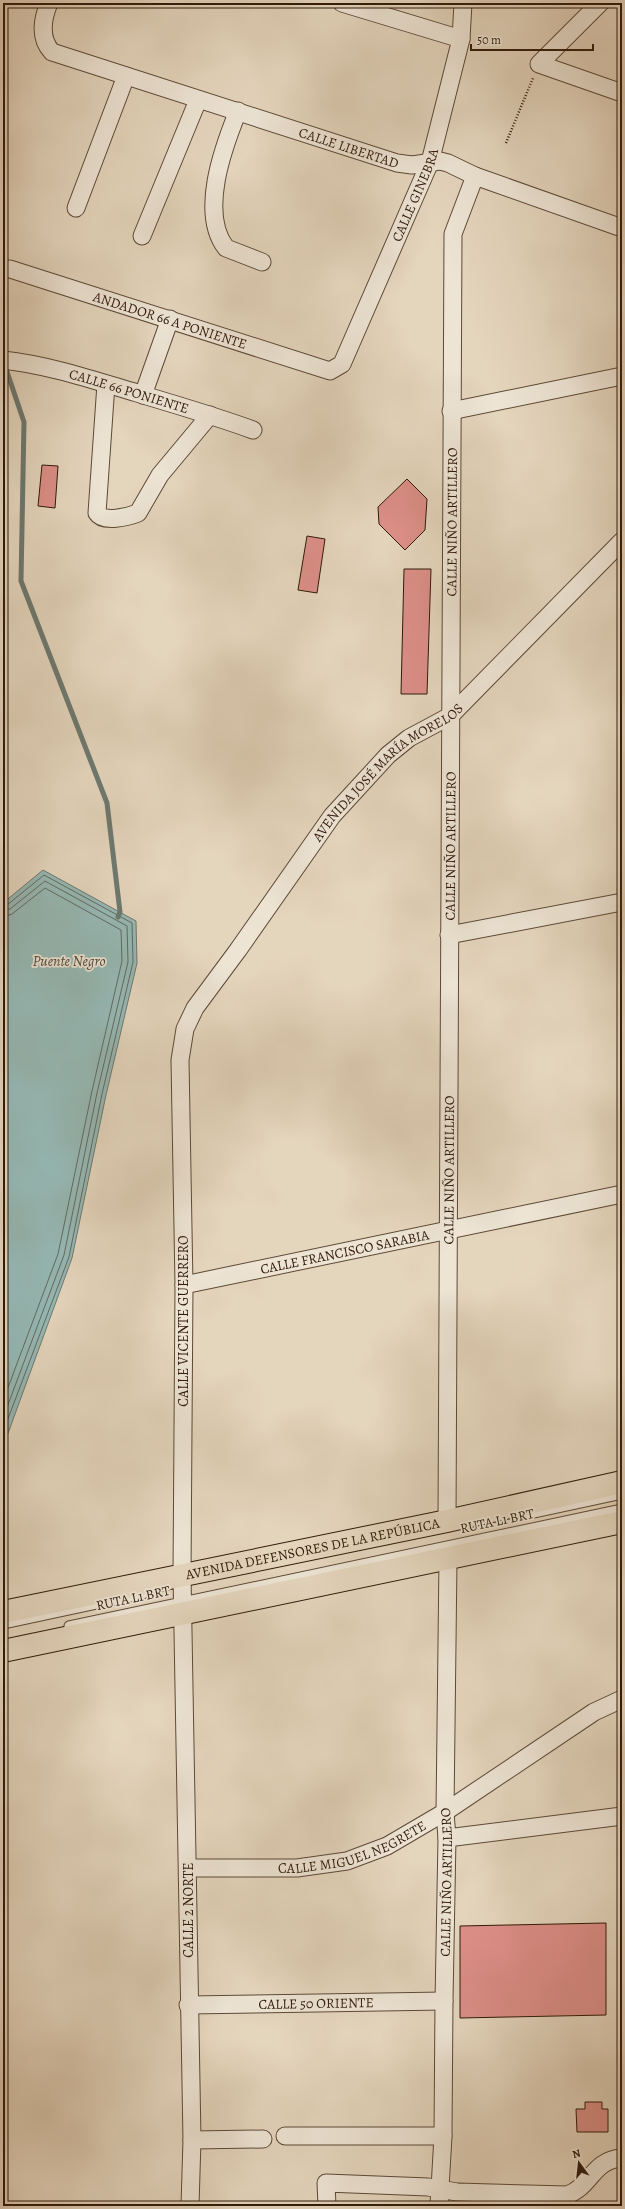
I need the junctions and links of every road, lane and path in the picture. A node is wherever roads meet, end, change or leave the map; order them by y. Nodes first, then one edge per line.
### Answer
1 (49, 3) edge
2 (342, 3) edge
3 (463, 3) edge
4 (600, 3) edge
5 (461, 39) junction
6 (539, 64) junction
7 (126, 76) junction
8 (622, 93) edge
9 (198, 100) junction
10 (238, 111) junction
11 (506, 144) dead end
12 (430, 162) junction
13 (475, 176) junction
14 (76, 208) dead end
15 (622, 228) edge
16 (142, 236) dead end
17 (262, 262) dead end
18 (10, 269) dead end
19 (170, 320) junction
20 (3, 360) edge
21 (330, 371) joint
22 (622, 376) edge
23 (106, 384) junction
24 (142, 395) junction
25 (451, 411) junction
26 (210, 415) junction
27 (253, 430) dead end
28 (622, 541) edge
29 (450, 716) junction
30 (622, 902) edge
31 (449, 935) junction
32 (185, 1028) joint
33 (622, 1194) edge
34 (447, 1229) junction
35 (184, 1285) junction
36 (622, 1482) edge
37 (622, 1494) edge
38 (622, 1509) edge
39 (522, 1515) dead end
40 (622, 1522) edge
41 (450, 1525) junction
42 (422, 1536) dead end
43 (448, 1559) junction
44 (183, 1591) junction
45 (153, 1592) dead end
46 (3, 1612) edge
47 (3, 1624) edge
48 (63, 1627) dead end
49 (3, 1651) edge
50 (622, 1699) edge
51 (446, 1812) junction
52 (622, 1816) edge
53 (447, 1838) junction
54 (188, 1868) junction
55 (444, 2001) junction
56 (188, 2005) junction
57 (285, 2136) dead end
58 (444, 2136) junction
59 (263, 2139) dead end
60 (192, 2140) junction
61 (622, 2158) edge
62 (439, 2188) junction
63 (190, 2206) edge
64 (327, 2206) edge
65 (439, 2206) edge

1 - 7 street, CALLE LIBERTAD
2 - 5 street
3 - 5 street, CALLE GINEBRA
4 - 6 street
5 - 12 street, CALLE GINEBRA
6 - 8 street
6 - 11 path
7 - 9 street, CALLE LIBERTAD
7 - 14 street
9 - 10 street, CALLE LIBERTAD
9 - 16 street
10 - 12 street, CALLE LIBERTAD
10 - 17 street
12 - 13 street, CALLE LIBERTAD
12 - 21 street, CALLE GINEBRA
13 - 15 street, CALLE LIBERTAD
13 - 25 street, CALLE NIÑO ARTILLERO
18 - 19 street, ANDADOR 66 A PONIENTE
19 - 21 street, ANDADOR 66 A PONIENTE
19 - 24 street
20 - 23 street, CALLE 66 PONIENTE
22 - 25 street
23 - 24 street, CALLE 66 PONIENTE
23 - 26 street
24 - 26 street, CALLE 66 PONIENTE
25 - 29 street, CALLE NIÑO ARTILLERO
26 - 27 street, CALLE 66 PONIENTE
28 - 29 street, AVENIDA JOSÉ MARÍA MORELOS
29 - 31 street, CALLE NIÑO ARTILLERO
29 - 32 street, AVENIDA JOSÉ MARÍA MORELOS
30 - 31 street
31 - 34 street, CALLE NIÑO ARTILLERO
32 - 35 street, CALLE VICENTE GUERRERO
33 - 34 street, CALLE FRANCISCO SARABIA
34 - 35 street, CALLE FRANCISCO SARABIA
34 - 41 street, CALLE NIÑO ARTILLERO
35 - 44 street, CALLE VICENTE GUERRERO
36 - 41 main road, AVENIDA DEFENSORES DE LA REPÚBLICA
37 - 39 lane, RUTA L1 BRT
38 - 44 lane, RUTA L1 BRT
40 - 43 main road, AVENIDA DEFENSORES DE LA REPÚBLICA
41 - 42 lane, RUTA L1 BRT
41 - 44 main road, AVENIDA DEFENSORES DE LA REPÚBLICA
43 - 44 main road, AVENIDA DEFENSORES DE LA REPÚBLICA
43 - 51 street, CALLE NIÑO ARTILLERO
44 - 46 main road, AVENIDA DEFENSORES DE LA REPÚBLICA
44 - 48 lane, RUTA L1 BRT
44 - 49 main road, AVENIDA DEFENSORES DE LA REPÚBLICA
44 - 54 street, CALLE 2 NORTE
45 - 47 lane, RUTA L1 BRT
50 - 51 street, CALLE MIGUEL NEGRETE
51 - 53 street, CALLE NIÑO ARTILLERO
51 - 54 street, CALLE MIGUEL NEGRETE
52 - 53 street
53 - 55 street, CALLE NIÑO ARTILLERO
54 - 56 street, CALLE 2 NORTE
55 - 56 street, CALLE 50 ORIENTE
55 - 58 street, CALLE NIÑO ARTILLERO
56 - 60 street, CALLE 2 NORTE
57 - 58 street
58 - 62 street, CALLE NIÑO ARTILLERO
59 - 60 street
60 - 63 street, CALLE 2 NORTE
61 - 62 street
62 - 64 street
62 - 65 street, CALLE NIÑO ARTILLERO

